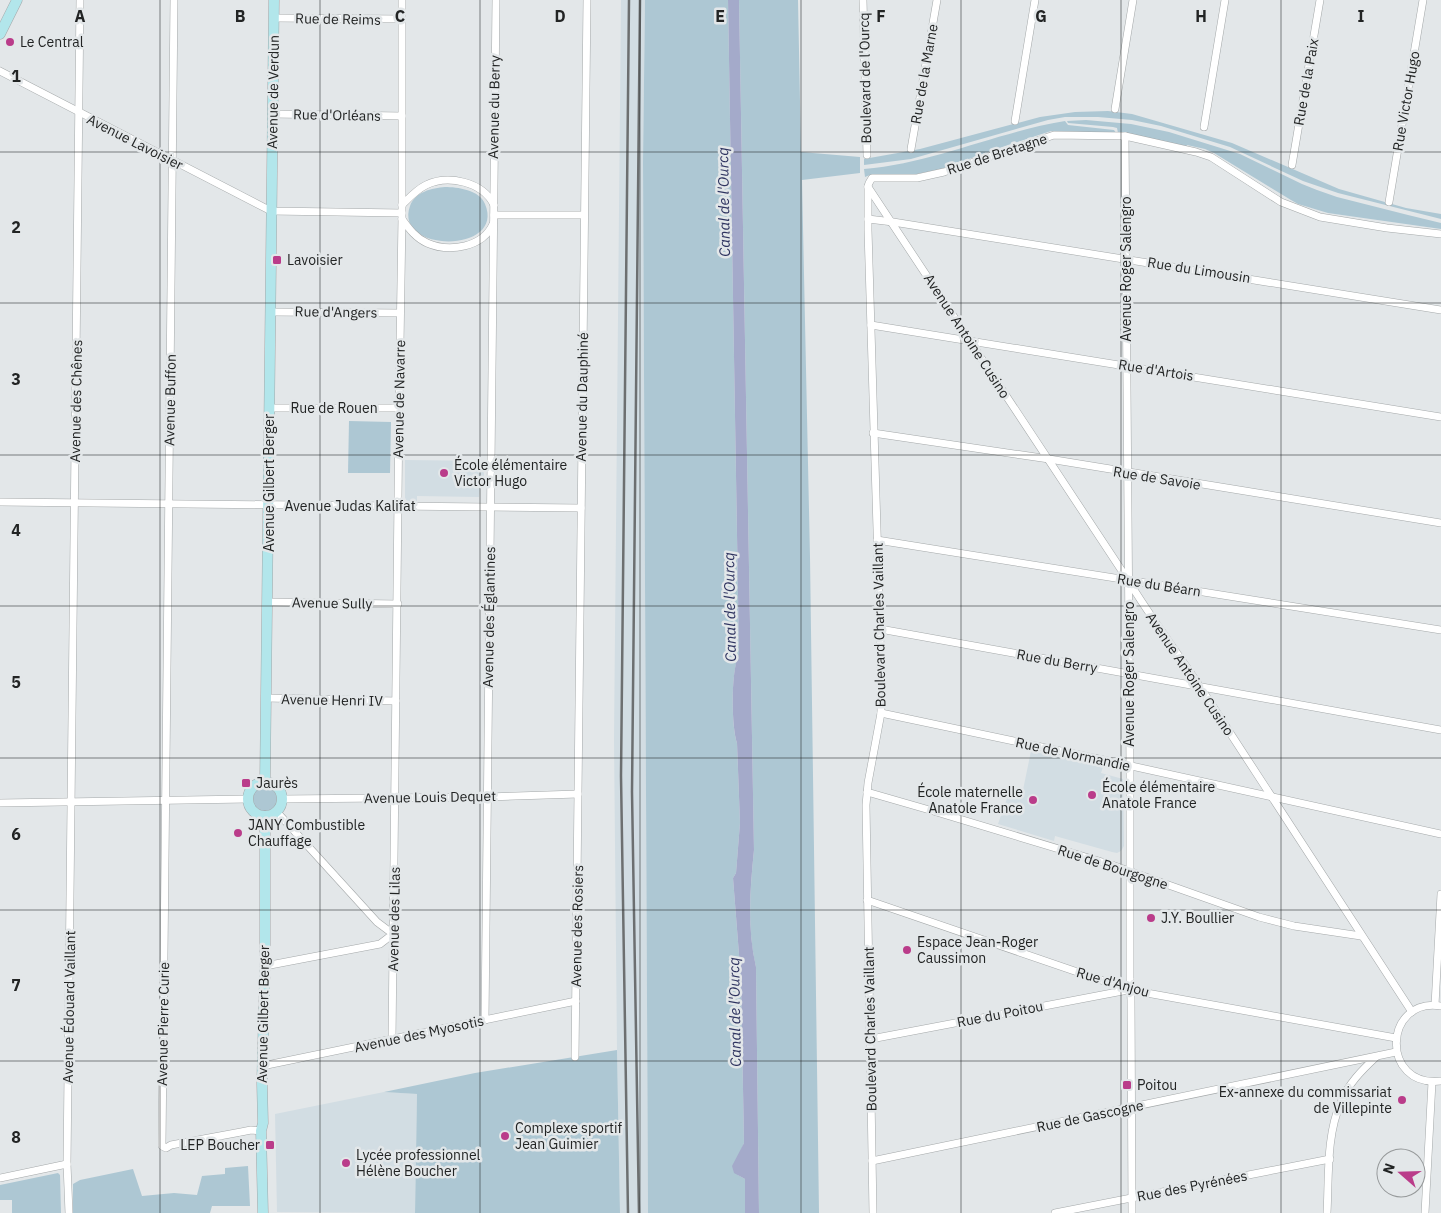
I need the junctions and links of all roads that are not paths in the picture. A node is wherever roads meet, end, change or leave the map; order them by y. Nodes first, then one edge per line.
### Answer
1 (17, 0) edge
2 (80, 0) edge
3 (174, 0) edge
4 (274, 0) edge
5 (402, 0) edge
6 (496, 0) edge
7 (587, 0) edge
8 (863, 0) edge
9 (937, 0) edge
10 (1035, 0) edge
11 (1134, 0) edge
12 (1225, 0) edge
13 (1320, 0) edge
14 (1423, 0) edge
15 (274, 18) junction
16 (402, 19) junction
17 (0, 34) edge
18 (0, 71) edge
19 (1115, 109) dead end
20 (79, 112) junction
21 (273, 114) junction
22 (402, 116) junction
23 (1015, 121) dead end
24 (1204, 127) dead end
25 (1125, 136) junction
26 (911, 149) dead end
27 (866, 155) dead end
28 (172, 161) junction
29 (1292, 165) dead end
30 (272, 184) joint
31 (868, 186) junction
32 (1389, 202) dead end
33 (494, 206) junction
34 (271, 211) junction
35 (402, 212) junction
36 (584, 215) junction
37 (494, 218) junction
38 (868, 219) junction
39 (893, 222) junction
40 (1441, 234) edge
41 (1126, 259) junction
42 (1441, 310) edge
43 (271, 312) junction
44 (400, 313) junction
45 (871, 325) junction
46 (970, 341) junction
47 (1127, 366) junction
48 (269, 408) junction
49 (399, 408) junction
50 (1441, 417) edge
51 (873, 433) junction
52 (1048, 459) junction
53 (1127, 473) junction
54 (0, 502) edge
55 (75, 502) junction
56 (168, 504) junction
57 (268, 505) junction
58 (398, 506) junction
59 (490, 507) junction
60 (581, 508) junction
61 (1441, 523) edge
62 (877, 540) junction
63 (1128, 580) junction
64 (267, 602) junction
65 (398, 604) junction
66 (880, 630) junction
67 (1441, 630) edge
68 (1129, 674) junction
69 (1200, 686) junction
70 (267, 698) junction
71 (396, 701) junction
72 (881, 713) junction
73 (1441, 730) edge
74 (1130, 766) junction
75 (265, 782) junction
76 (866, 792) junction
77 (578, 794) junction
78 (1271, 796) junction
79 (487, 797) junction
80 (395, 798) junction
81 (248, 799) junction
82 (282, 799) junction
83 (165, 800) junction
84 (71, 801) junction
85 (0, 803) edge
86 (276, 811) junction
87 (265, 816) junction
88 (1441, 834) edge
89 (1129, 871) junction
90 (1441, 894) edge
91 (867, 900) junction
92 (393, 934) junction
93 (1361, 936) junction
94 (1440, 936) edge
95 (264, 966) junction
96 (1130, 990) junction
97 (576, 1001) junction
98 (1438, 1005) edge
99 (1412, 1012) junction
100 (485, 1020) junction
101 (1396, 1038) junction
102 (871, 1039) junction
103 (392, 1040) junction
104 (1396, 1052) junction
105 (1377, 1056) junction
106 (575, 1058) dead end
107 (262, 1066) junction
108 (1441, 1081) edge
109 (1432, 1082) junction
110 (1132, 1107) junction
111 (261, 1131) junction
112 (1330, 1159) junction
113 (872, 1161) junction
114 (67, 1164) junction
115 (0, 1178) edge
116 (1132, 1197) junction
117 (69, 1213) edge
118 (263, 1213) edge
119 (873, 1213) edge
120 (1055, 1213) edge
121 (1132, 1213) edge
122 (1327, 1213) edge
123 (1425, 1213) edge

1 - 17 street
2 - 20 street, Avenue des Chênes
3 - 28 street, Avenue Buffon
4 - 15 street, Avenue de Verdun
5 - 16 street, Avenue de Navarre
6 - 33 street, Avenue du Berry
7 - 36 street, Avenue du Dauphiné
8 - 27 street, Boulevard de l'Ourcq
9 - 26 street, Rue de la Marne
10 - 23 street
11 - 19 street
12 - 24 street
13 - 29 street, Rue de la Paix
14 - 32 street, Rue Victor Hugo
15 - 16 street, Rue de Reims
15 - 21 street, Avenue de Verdun
16 - 22 street, Avenue de Navarre
18 - 20 street, Avenue Lavoisier
20 - 28 street, Avenue Lavoisier
20 - 55 street, Avenue des Chênes
21 - 22 street, Rue d'Orléans
21 - 30 street, Avenue de Verdun
22 - 35 street, Avenue de Navarre
25 - 31 street, Rue de Bretagne
25 - 40 street, Rue de Bretagne
25 - 41 street, Avenue Roger Salengro
28 - 34 street, Avenue Lavoisier
28 - 56 street, Avenue Buffon
30 - 34 street, Avenue Gilbert Berger
31 - 38 street, Boulevard Charles Vaillant
31 - 39 street, Avenue Antoine Cusino
33 - 35 street
33 - 37 street, Avenue du Berry
34 - 35 street
34 - 43 street, Avenue Gilbert Berger
35 - 37 street
35 - 44 street, Avenue de Navarre
36 - 37 street
36 - 60 street, Avenue du Dauphiné
37 - 59 street, Avenue des Églantines
38 - 39 street, Rue du Limousin
38 - 45 street, Boulevard Charles Vaillant
39 - 41 street, Rue du Limousin
39 - 46 street, Avenue Antoine Cusino
41 - 42 street, Rue du Limousin
41 - 47 street, Avenue Roger Salengro
43 - 44 street, Rue d'Angers
43 - 48 street, Avenue Gilbert Berger
44 - 49 street, Avenue de Navarre
45 - 46 street, Rue d'Artois
45 - 51 street, Boulevard Charles Vaillant
46 - 47 street, Rue d'Artois
46 - 52 street, Avenue Antoine Cusino
47 - 50 street, Rue d'Artois
47 - 53 street, Avenue Roger Salengro
48 - 49 street, Rue de Rouen
48 - 57 street, Avenue Gilbert Berger
49 - 58 street, Avenue de Navarre
51 - 52 street, Rue de Savoie
51 - 62 street, Boulevard Charles Vaillant
52 - 53 street, Rue de Savoie
52 - 63 street, Avenue Antoine Cusino
53 - 61 street, Rue de Savoie
53 - 63 street, Avenue Roger Salengro
54 - 55 street, Avenue Judas Kalifat
55 - 56 street, Avenue Judas Kalifat
55 - 84 street, Avenue des Chênes
56 - 57 street, Avenue Judas Kalifat
56 - 83 street, Avenue Buffon
57 - 58 street, Avenue Judas Kalifat
57 - 64 street, Avenue Gilbert Berger
58 - 59 street, Avenue Judas Kalifat
58 - 65 street, Avenue de Navarre
59 - 60 street, Avenue Judas Kalifat
59 - 79 street, Avenue des Églantines
60 - 77 street, Avenue du Dauphiné
62 - 63 street, Rue du Béarn
62 - 66 street, Boulevard Charles Vaillant
63 - 67 street, Rue du Béarn
63 - 68 street, Avenue Roger Salengro
63 - 69 street, Avenue Antoine Cusino
64 - 65 street, Avenue Sully
64 - 70 street, Avenue Gilbert Berger
65 - 71 street, Avenue de Navarre
66 - 68 street, Rue du Berry
66 - 72 street, Boulevard Charles Vaillant
68 - 69 street, Rue du Berry
68 - 74 street, Avenue Roger Salengro
69 - 73 street, Rue du Berry
69 - 78 street, Avenue Antoine Cusino
70 - 71 street, Avenue Henri IV
70 - 75 street, Avenue Gilbert Berger
71 - 80 street, Avenue de Navarre
72 - 74 street, Rue de Normandie
72 - 76 street, Boulevard Charles Vaillant
74 - 78 street, Rue de Normandie
74 - 89 street, Avenue Roger Salengro
75 - 81 street
75 - 82 street
76 - 89 street, Rue de Bourgogne
76 - 91 street, Boulevard Charles Vaillant
77 - 79 street, Avenue Louis Dequet
77 - 97 street, Avenue des Rosiers
78 - 88 street, Rue de Normandie
78 - 93 street, Avenue Antoine Cusino
79 - 80 street, Avenue Louis Dequet
79 - 100 street, Avenue des Églantines
80 - 82 street, Avenue Louis Dequet
80 - 92 street, Avenue des Lilas
81 - 83 street
81 - 87 street
82 - 86 street
83 - 84 street
83 - 111 street, Avenue Pierre Curie
84 - 85 street
84 - 114 street, Avenue Édouard Vaillant
86 - 87 street
86 - 92 street
87 - 95 street, Avenue Gilbert Berger
89 - 93 street, Rue de Bourgogne
89 - 96 street, Avenue Roger Salengro
90 - 94 street
91 - 96 street, Rue d'Anjou
91 - 102 street, Boulevard Charles Vaillant
92 - 95 street
92 - 103 street, Avenue des Lilas
93 - 99 street, Avenue Antoine Cusino
94 - 98 street
95 - 107 street, Avenue Gilbert Berger
96 - 101 street, Rue d'Anjou
96 - 102 street, Rue du Poitou
96 - 110 street, Avenue Roger Salengro
97 - 100 street, Avenue des Myosotis
97 - 106 street, Avenue des Rosiers
98 - 99 street
99 - 101 street
100 - 103 street, Avenue des Myosotis
101 - 104 street
102 - 113 street, Boulevard Charles Vaillant
103 - 107 street, Avenue des Myosotis
104 - 105 street, Rue de Gascogne
104 - 109 street
105 - 110 street, Rue de Gascogne
105 - 112 street
107 - 111 street, Avenue Gilbert Berger
108 - 109 street
109 - 123 street
110 - 113 street, Rue de Gascogne
110 - 116 street, Avenue Roger Salengro
111 - 118 street, Avenue Gilbert Berger
112 - 116 street, Rue des Pyrénées
112 - 122 street
113 - 119 street, Boulevard Charles Vaillant
114 - 115 street
114 - 117 street, Avenue Édouard Vaillant
116 - 120 street, Rue des Pyrénées
116 - 121 street, Avenue Roger Salengro

